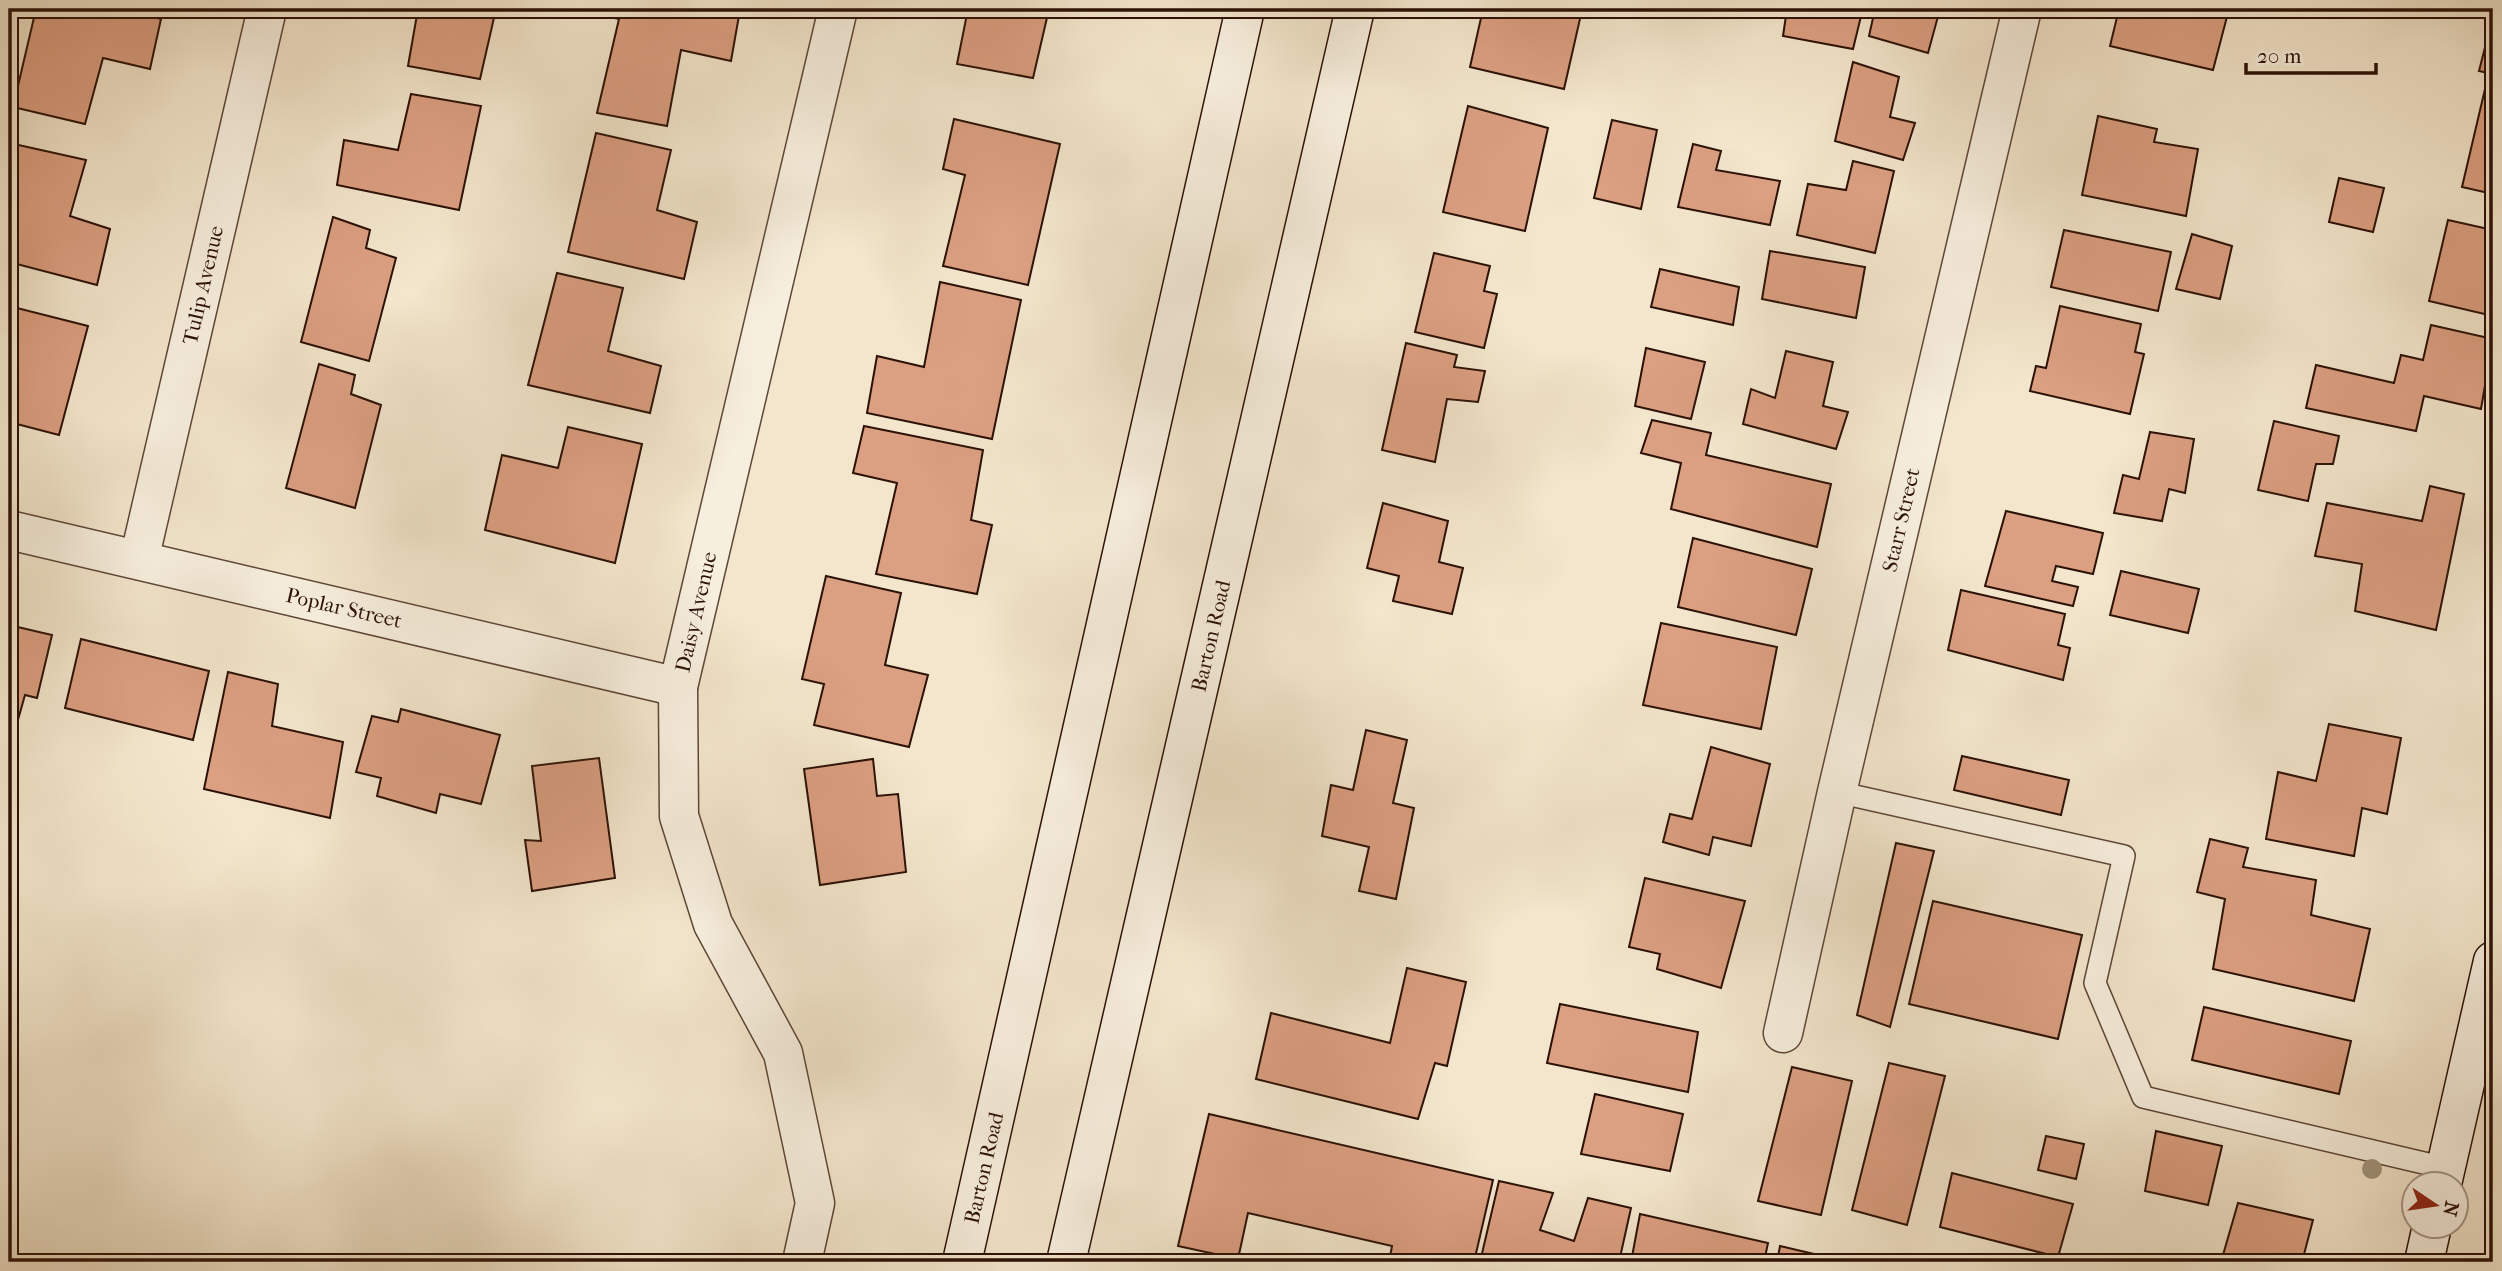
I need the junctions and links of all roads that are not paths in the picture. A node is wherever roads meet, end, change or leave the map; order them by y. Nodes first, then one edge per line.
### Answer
1 (267, 9) edge
2 (838, 9) edge
3 (1245, 9) edge
4 (1355, 9) edge
5 (2022, 9) edge
6 (9, 530) edge
7 (139, 560) junction
8 (678, 687) junction
9 (1837, 792) junction
10 (2493, 961) edge
11 (1783, 1033) dead end
12 (2483, 1053) edge
13 (2421, 1170) edge
14 (2446, 1170) edge
15 (2429, 1240) edge
16 (802, 1262) edge
17 (962, 1262) edge
18 (1066, 1262) edge
19 (2424, 1262) edge

1 - 7 street, Tulip Avenue
2 - 8 street, Daisy Avenue
3 - 17 street, Barton Road
4 - 18 street, Barton Road
5 - 9 street, Starr Street
6 - 7 street, Poplar Street
7 - 8 street, Poplar Street
8 - 16 street, Daisy Avenue
9 - 11 street, Starr Street
9 - 13 lane
10 - 12 street
12 - 14 street
15 - 19 street

